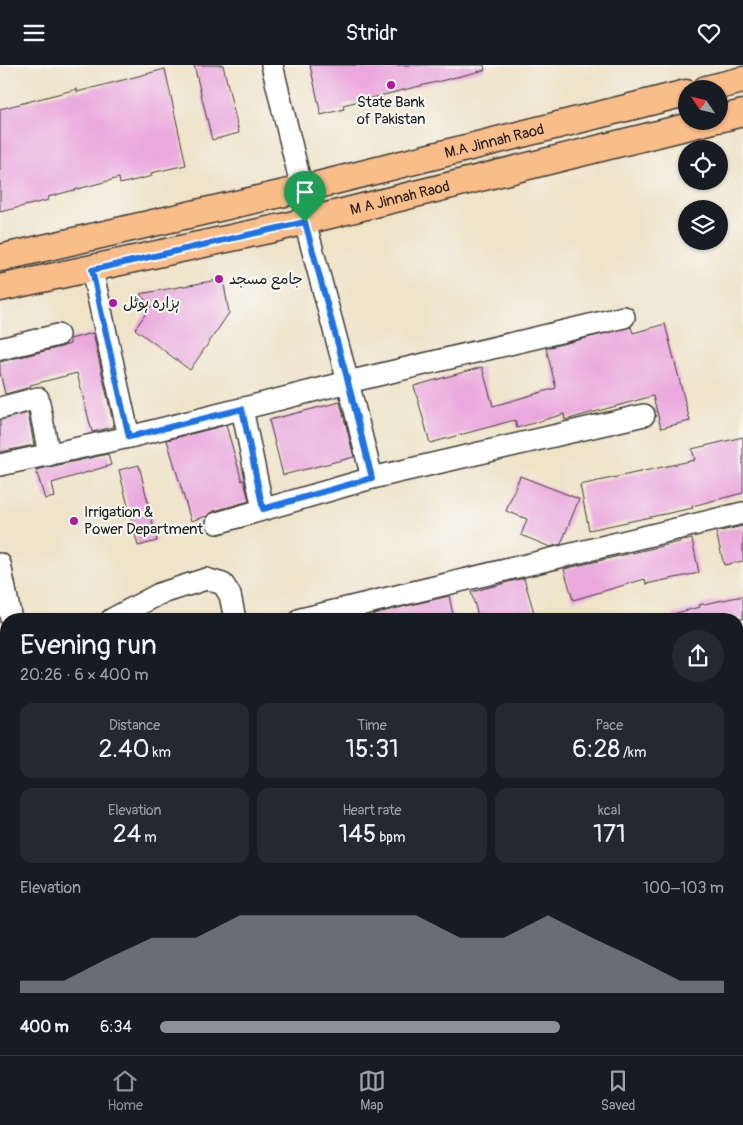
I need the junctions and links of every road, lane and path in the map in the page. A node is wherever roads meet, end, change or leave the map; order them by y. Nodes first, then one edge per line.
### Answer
1 (272, 65) edge
2 (743, 80) edge
3 (728, 84) edge
4 (678, 95) edge
5 (743, 113) edge
6 (728, 117) edge
7 (678, 129) edge
8 (302, 189) junction
9 (305, 222) junction
10 (0, 259) edge
11 (92, 270) junction
12 (0, 289) edge
13 (624, 317) dead end
14 (58, 335) dead end
15 (0, 349) edge
16 (348, 382) junction
17 (0, 409) edge
18 (242, 409) junction
19 (644, 415) dead end
20 (129, 437) junction
21 (49, 455) junction
22 (0, 465) edge
23 (372, 478) junction
24 (263, 509) junction
25 (743, 513) edge
26 (217, 523) dead end
27 (0, 566) edge
28 (6, 613) edge
29 (123, 613) edge
30 (234, 613) edge
31 (326, 613) edge

1 - 8 street
2 - 3 main road
4 - 8 main road, M.A Jinnah Raod
5 - 6 main road
7 - 9 main road, M A Jinnah Raod
8 - 10 main road
9 - 11 main road, M A Jinnah Raod
9 - 16 street
11 - 12 main road, M A Jinnah Raod
11 - 20 street
13 - 16 street
14 - 15 street
16 - 18 street
16 - 23 street
17 - 21 street
18 - 20 street
18 - 24 street
19 - 23 street
20 - 21 street
21 - 22 street
23 - 24 street
24 - 26 street
25 - 31 street
27 - 28 street
29 - 30 street

